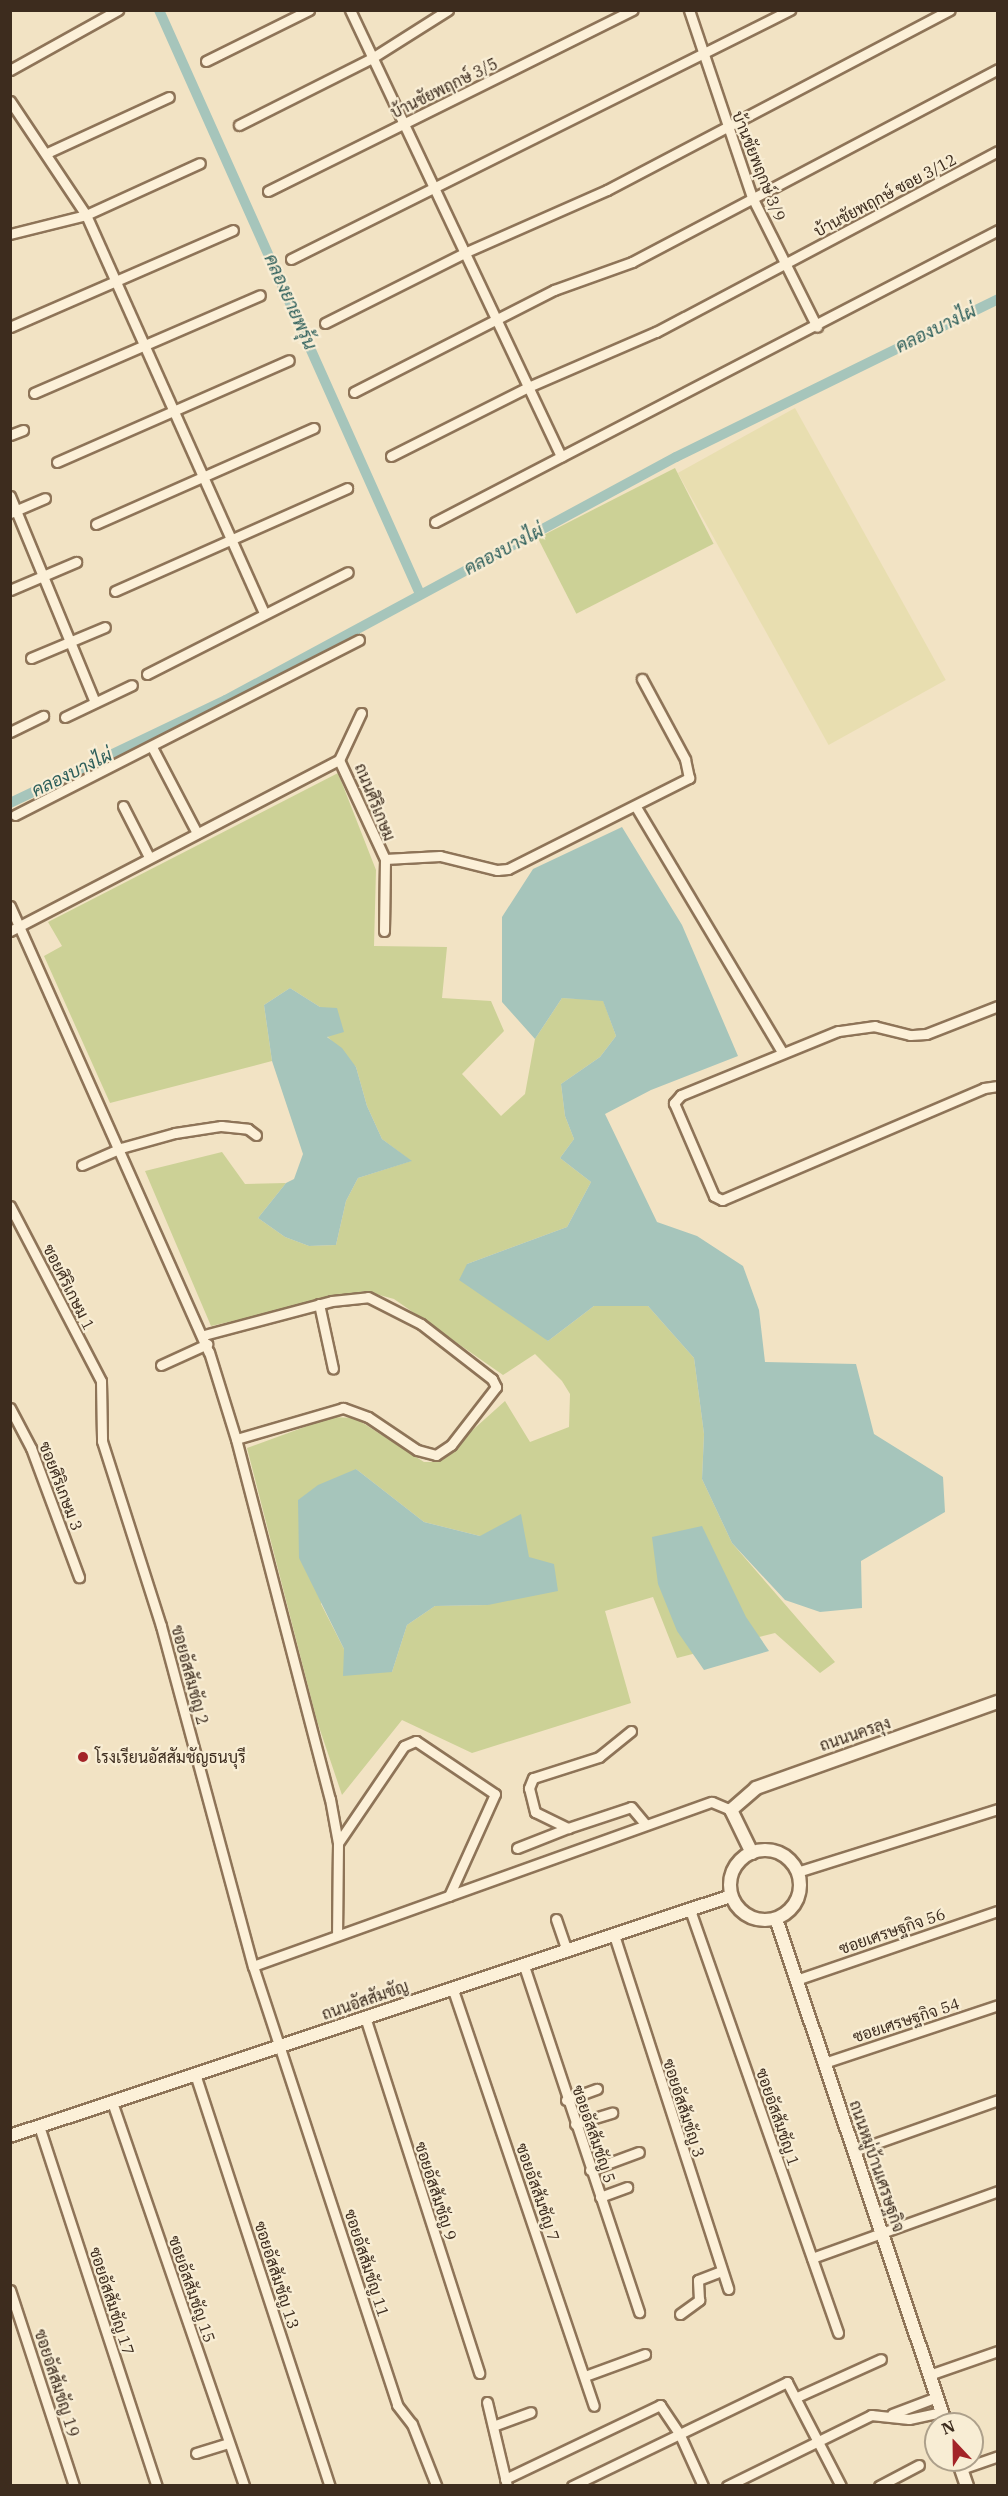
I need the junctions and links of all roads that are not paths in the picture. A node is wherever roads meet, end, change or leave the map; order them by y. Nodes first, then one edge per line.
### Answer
1 (118, 10) edge
2 (309, 10) edge
3 (350, 10) edge
4 (448, 10) edge
5 (633, 10) edge
6 (689, 10) edge
7 (790, 10) edge
8 (950, 10) edge
9 (704, 56) junction
10 (372, 58) junction
11 (206, 61) dead end
12 (998, 69) edge
13 (10, 70) edge
14 (169, 98) dead end
15 (10, 101) edge
16 (239, 125) dead end
17 (403, 125) junction
18 (727, 128) junction
19 (998, 151) edge
20 (47, 153) junction
21 (200, 164) dead end
22 (433, 188) junction
23 (268, 191) dead end
24 (752, 197) junction
25 (86, 215) junction
26 (233, 230) dead end
27 (998, 230) edge
28 (10, 234) edge
29 (464, 253) junction
30 (291, 259) dead end
31 (785, 264) junction
32 (117, 280) junction
33 (260, 295) dead end
34 (496, 320) junction
35 (325, 323) dead end
36 (10, 327) edge
37 (817, 327) junction
38 (146, 344) junction
39 (289, 360) dead end
40 (528, 387) junction
41 (354, 392) dead end
42 (34, 393) dead end
43 (176, 410) junction
44 (314, 428) dead end
45 (22, 430) dead end
46 (10, 435) edge
47 (391, 456) dead end
48 (561, 457) junction
49 (57, 462) dead end
50 (205, 476) junction
51 (347, 488) dead end
52 (10, 496) edge
53 (45, 498) dead end
54 (14, 512) edge
55 (435, 522) dead end
56 (96, 524) dead end
57 (231, 539) junction
58 (76, 562) dead end
59 (348, 572) dead end
60 (42, 576) junction
61 (10, 590) edge
62 (115, 591) dead end
63 (264, 612) junction
64 (105, 627) dead end
65 (359, 640) dead end
66 (69, 642) junction
67 (31, 658) dead end
68 (147, 674) dead end
69 (642, 679) dead end
70 (132, 685) dead end
71 (95, 702) junction
72 (361, 713) dead end
73 (43, 716) dead end
74 (65, 717) dead end
75 (10, 732) edge
76 (152, 747) junction
77 (339, 760) junction
78 (123, 806) dead end
79 (636, 807) junction
80 (15, 815) dead end
81 (197, 833) junction
82 (149, 857) junction
83 (385, 858) junction
84 (10, 906) edge
85 (15, 928) edge
86 (384, 931) dead end
87 (998, 1006) edge
88 (782, 1052) junction
89 (998, 1086) edge
90 (256, 1135) dead end
91 (121, 1148) junction
92 (82, 1165) dead end
93 (10, 1206) edge
94 (319, 1304) junction
95 (205, 1340) junction
96 (161, 1365) dead end
97 (333, 1369) dead end
98 (101, 1381) joint
99 (10, 1408) edge
100 (236, 1439) junction
101 (79, 1577) dead end
102 (998, 1702) edge
103 (631, 1731) dead end
104 (998, 1809) edge
105 (731, 1810) junction
106 (646, 1825) junction
107 (568, 1828) junction
108 (338, 1844) junction
109 (518, 1848) dead end
110 (752, 1852) junction
111 (797, 1872) junction
112 (449, 1896) junction
113 (731, 1896) junction
114 (690, 1910) junction
115 (998, 1911) edge
116 (556, 1919) dead end
117 (776, 1919) junction
118 (337, 1935) junction
119 (614, 1935) junction
120 (567, 1951) junction
121 (253, 1966) junction
122 (524, 1966) junction
123 (796, 1980) junction
124 (453, 1987) junction
125 (998, 2005) edge
126 (365, 2017) junction
127 (280, 2046) junction
128 (824, 2063) junction
129 (195, 2074) junction
130 (597, 2089) dead end
131 (566, 2100) junction
132 (998, 2100) edge
133 (112, 2102) junction
134 (612, 2113) dead end
135 (575, 2124) junction
136 (39, 2126) junction
137 (10, 2136) edge
138 (854, 2151) junction
139 (639, 2152) dead end
140 (590, 2170) junction
141 (627, 2187) dead end
142 (998, 2191) edge
143 (600, 2197) junction
144 (882, 2233) junction
145 (812, 2258) junction
146 (721, 2271) junction
147 (728, 2289) dead end
148 (10, 2290) edge
149 (639, 2312) dead end
150 (680, 2314) dead end
151 (838, 2333) dead end
152 (998, 2351) edge
153 (645, 2354) dead end
154 (881, 2359) dead end
155 (479, 2373) dead end
156 (929, 2375) junction
157 (585, 2376) junction
158 (796, 2397) junction
159 (937, 2397) junction
160 (488, 2402) dead end
161 (594, 2406) dead end
162 (531, 2412) dead end
163 (942, 2412) edge
164 (892, 2414) junction
165 (924, 2419) edge
166 (493, 2426) junction
167 (679, 2433) junction
168 (819, 2439) junction
169 (228, 2443) junction
170 (196, 2453) dead end
171 (919, 2465) dead end
172 (506, 2482) edge
173 (436, 2485) edge
174 (74, 2486) edge
175 (157, 2486) edge
176 (244, 2486) edge
177 (330, 2486) edge
178 (572, 2486) edge
179 (703, 2486) edge
180 (727, 2486) edge
181 (841, 2486) edge
182 (879, 2486) edge

1 - 13 street
2 - 11 street
3 - 10 street
4 - 10 street
5 - 17 street, บ้านชัยพฤกษ์ 3/5
6 - 9 street, บ้านชัยพฤกษ์ 3/9
7 - 9 street
8 - 18 street
9 - 18 street, บ้านชัยพฤกษ์ 3/9
9 - 22 street
10 - 16 street
10 - 17 street
12 - 24 street
14 - 20 street
15 - 20 street
17 - 22 street
17 - 23 street, บ้านชัยพฤกษ์ 3/5
18 - 24 street, บ้านชัยพฤกษ์ 3/9
18 - 29 street
19 - 31 street, บ้านชัยพฤกษ์ ซอย 3/12
20 - 25 street
21 - 25 street
22 - 29 street
22 - 30 street
24 - 31 street, บ้านชัยพฤกษ์ 3/9
24 - 34 street
25 - 28 street
25 - 32 street
26 - 32 street
27 - 37 street
29 - 34 street
29 - 35 street
31 - 37 street, บ้านชัยพฤกษ์ 3/9
31 - 40 street, บ้านชัยพฤกษ์ ซอย 3/12
32 - 36 street
32 - 38 street
33 - 38 street
34 - 40 street
34 - 41 street
37 - 48 street
38 - 42 street
38 - 43 street
39 - 43 street
40 - 47 street, บ้านชัยพฤกษ์ ซอย 3/12
40 - 48 street
43 - 49 street
43 - 50 street
44 - 50 street
45 - 46 street
48 - 55 street
50 - 56 street
50 - 57 street
51 - 57 street
52 - 54 street
53 - 54 street
54 - 60 street
57 - 62 street
57 - 63 street
58 - 60 street
59 - 63 street
60 - 61 street
60 - 66 street
63 - 68 street
64 - 66 street
65 - 76 street
66 - 67 street
66 - 71 street
69 - 79 street, ถนนศิริเกษม
70 - 71 street
71 - 74 street
72 - 77 street
73 - 75 street
76 - 80 street
76 - 81 street
77 - 81 street, ถนนศิริเกษม
77 - 83 street, ถนนศิริเกษม
78 - 82 street
79 - 83 street, ถนนศิริเกษม
79 - 88 street
81 - 82 street, ถนนศิริเกษม
82 - 85 street, ถนนศิริเกษม
83 - 86 street
84 - 85 street
85 - 91 street
87 - 88 street
88 - 89 street
90 - 91 street
91 - 92 street
91 - 95 street
93 - 98 street, ซอยศิริเกษม 1
94 - 95 street
94 - 97 street
94 - 100 street
95 - 96 street
95 - 100 street
98 - 121 street, ซอยอัสสัมชัญ 2
99 - 101 street, ซอยศิริเกษม 3
100 - 108 street
102 - 105 street, ถนนนครลุง
103 - 107 street
104 - 111 street
105 - 106 street
105 - 110 street
106 - 107 street
106 - 112 street
107 - 109 street
108 - 112 street
108 - 118 street
110 - 111 street
110 - 113 street
111 - 117 street
112 - 118 street
113 - 114 street, ถนนอัสสัมชัญ
113 - 117 street
114 - 119 street, ถนนอัสสัมชัญ
114 - 145 street, ซอยอัสสัมชัญ 1
115 - 123 street, ซอยเศรษฐกิจ 56
116 - 120 street
117 - 123 street, ถนนหมู่บ้านเศรษฐกิจ
118 - 121 street
119 - 120 street, ถนนอัสสัมชัญ
119 - 146 street, ซอยอัสสัมชัญ 3
120 - 122 street, ถนนอัสสัมชัญ
121 - 127 street, ซอยอัสสัมชัญ 2
122 - 124 street, ถนนอัสสัมชัญ
122 - 131 street, ซอยอัสสัมชัญ 5
123 - 128 street, ถนนหมู่บ้านเศรษฐกิจ
124 - 126 street, ถนนอัสสัมชัญ
124 - 157 street, ซอยอัสสัมชัญ 7
125 - 128 street, ซอยเศรษฐกิจ 54
126 - 127 street, ถนนอัสสัมชัญ
126 - 155 street, ซอยอัสสัมชัญ 9
127 - 129 street, ถนนอัสสัมชัญ
127 - 173 street, ซอยอัสสัมชัญ 11
128 - 138 street, ถนนหมู่บ้านเศรษฐกิจ
129 - 133 street, ถนนอัสสัมชัญ
129 - 177 street, ซอยอัสสัมชัญ 13
130 - 131 street
131 - 135 street, ซอยอัสสัมชัญ 5
132 - 138 street
133 - 136 street, ถนนอัสสัมชัญ
133 - 169 street, ซอยอัสสัมชัญ 15
134 - 135 street
135 - 140 street, ซอยอัสสัมชัญ 5
136 - 137 street, ถนนอัสสัมชัญ
136 - 175 street, ซอยอัสสัมชัญ 17
138 - 144 street, ถนนหมู่บ้านเศรษฐกิจ
139 - 140 street
140 - 143 street, ซอยอัสสัมชัญ 5
141 - 143 street
142 - 144 street
143 - 149 street, ซอยอัสสัมชัญ 5
144 - 145 street
144 - 156 street, ถนนหมู่บ้านเศรษฐกิจ
145 - 151 street, ซอยอัสสัมชัญ 1
146 - 147 street, ซอยอัสสัมชัญ 3
146 - 150 street
148 - 174 street, ซอยอัสสัมชัญ 19
152 - 156 street
153 - 157 street
154 - 158 street
156 - 159 street, ถนนหมู่บ้านเศรษฐกิจ
157 - 161 street, ซอยอัสสัมชัญ 7
158 - 167 street
158 - 168 street
159 - 163 street, ถนนหมู่บ้านเศรษฐกิจ
159 - 164 street
160 - 166 street
162 - 166 street
164 - 165 street
164 - 168 street
166 - 172 street
167 - 172 street
167 - 178 street
167 - 179 street
168 - 180 street
168 - 181 street
169 - 170 street
169 - 176 street, ซอยอัสสัมชัญ 15
171 - 182 street

